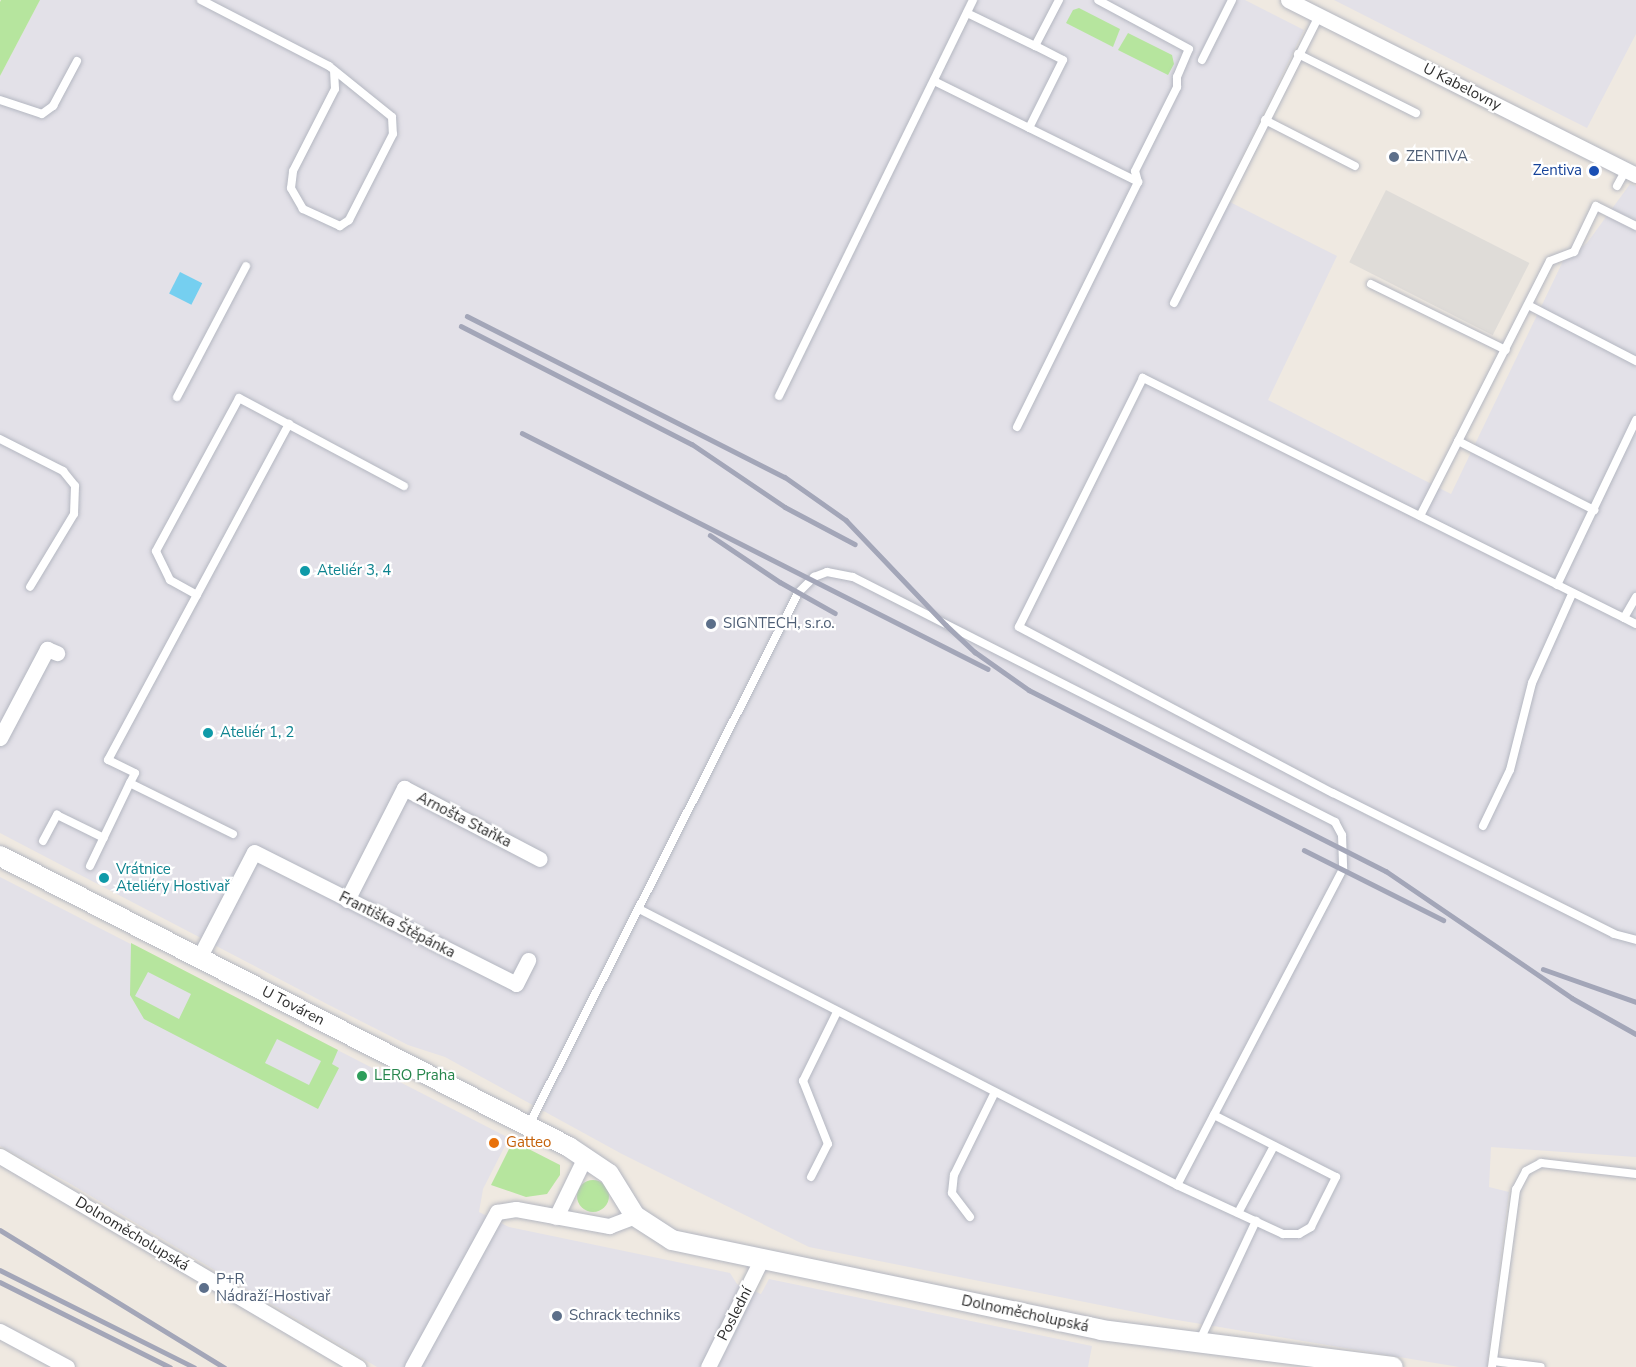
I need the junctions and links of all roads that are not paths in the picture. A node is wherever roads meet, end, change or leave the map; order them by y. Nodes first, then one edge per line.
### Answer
1 (201, 0) edge
2 (973, 0) edge
3 (1059, 0) edge
4 (1098, 0) edge
5 (1232, 0) edge
6 (1288, 0) edge
7 (967, 13) junction
8 (1319, 16) junction
9 (1035, 46) junction
10 (1298, 54) junction
11 (1202, 60) dead end
12 (77, 61) dead end
13 (334, 71) junction
14 (933, 81) junction
15 (0, 99) edge
16 (1416, 113) dead end
17 (1265, 120) junction
18 (1029, 128) junction
19 (1355, 166) dead end
20 (1631, 172) edge
21 (1138, 182) junction
22 (1617, 186) dead end
23 (1636, 226) edge
24 (246, 266) dead end
25 (1371, 284) dead end
26 (1174, 303) dead end
27 (1528, 304) junction
28 (1506, 350) junction
29 (1636, 361) edge
30 (779, 396) dead end
31 (177, 397) dead end
32 (1636, 420) edge
33 (289, 424) junction
34 (1017, 427) dead end
35 (0, 439) edge
36 (1458, 441) junction
37 (404, 486) dead end
38 (1594, 510) junction
39 (1420, 516) junction
40 (1557, 585) junction
41 (30, 587) dead end
42 (1572, 594) junction
43 (197, 595) junction
44 (1636, 597) edge
45 (1624, 618) junction
46 (1636, 624) edge
47 (57, 653) dead end
48 (0, 738) edge
49 (130, 783) junction
50 (1483, 826) dead end
51 (233, 834) dead end
52 (104, 838) junction
53 (43, 841) dead end
54 (0, 856) edge
55 (540, 859) dead end
56 (90, 866) dead end
57 (347, 900) junction
58 (639, 909) junction
59 (1636, 940) edge
60 (199, 958) junction
61 (528, 960) dead end
62 (837, 1012) junction
63 (994, 1094) junction
64 (1214, 1115) junction
65 (528, 1126) junction
66 (1274, 1146) junction
67 (0, 1156) edge
68 (585, 1157) junction
69 (1636, 1174) edge
70 (811, 1177) dead end
71 (1177, 1185) junction
72 (1238, 1213) junction
73 (635, 1216) junction
74 (556, 1217) junction
75 (969, 1217) dead end
76 (1256, 1221) junction
77 (663, 1236) joint
78 (761, 1260) junction
79 (0, 1331) edge
80 (1198, 1344) junction
81 (1493, 1364) edge
82 (68, 1367) edge
83 (358, 1367) edge
84 (412, 1367) edge
85 (708, 1367) edge
86 (1393, 1367) edge
87 (1541, 1367) edge

1 - 13 lane
2 - 7 lane
3 - 9 lane
4 - 21 lane
5 - 11 lane
6 - 8 street, U Kabelovny
7 - 9 lane
7 - 14 lane
8 - 10 lane
8 - 20 street, U Kabelovny
9 - 18 lane
10 - 16 lane
10 - 17 lane
12 - 15 lane
13 - 13 lane
14 - 18 lane
14 - 30 lane
17 - 19 lane
17 - 26 lane
18 - 21 lane
20 - 22 lane
21 - 34 lane
23 - 27 lane
24 - 31 lane
25 - 28 lane
27 - 28 lane
27 - 29 lane
28 - 36 lane
32 - 38 lane
33 - 37 lane
33 - 43 lane
33 - 43 lane
35 - 41 lane
36 - 38 lane
36 - 39 lane
38 - 40 lane
39 - 40 lane
39 - 59 lane
40 - 42 lane
42 - 45 lane
42 - 50 lane
43 - 49 lane
44 - 45 lane
45 - 46 lane
47 - 48 street
49 - 51 lane
49 - 52 lane
52 - 53 lane
52 - 56 lane
54 - 60 street, U Továren
55 - 57 street, Arnošta Staňka
57 - 60 street, Františka Štěpánka
57 - 61 street, Františka Štěpánka
58 - 62 lane
58 - 64 lane
58 - 65 lane
60 - 65 street, U Továren
62 - 63 lane
62 - 70 lane
63 - 71 lane
63 - 75 lane
64 - 66 lane
64 - 71 lane
65 - 68 street, U Továren
66 - 72 lane
66 - 76 lane
67 - 83 street, Dolnoměcholupská
68 - 73 street, U Továren
68 - 74 street
69 - 81 lane
71 - 72 lane
72 - 76 lane
73 - 74 street
73 - 77 street, U Továren
74 - 84 street
76 - 80 lane
77 - 78 street, Dolnoměcholupská
78 - 80 street, Dolnoměcholupská
78 - 85 street, Poslední
79 - 82 street
80 - 86 street, Dolnoměcholupská
81 - 87 lane

